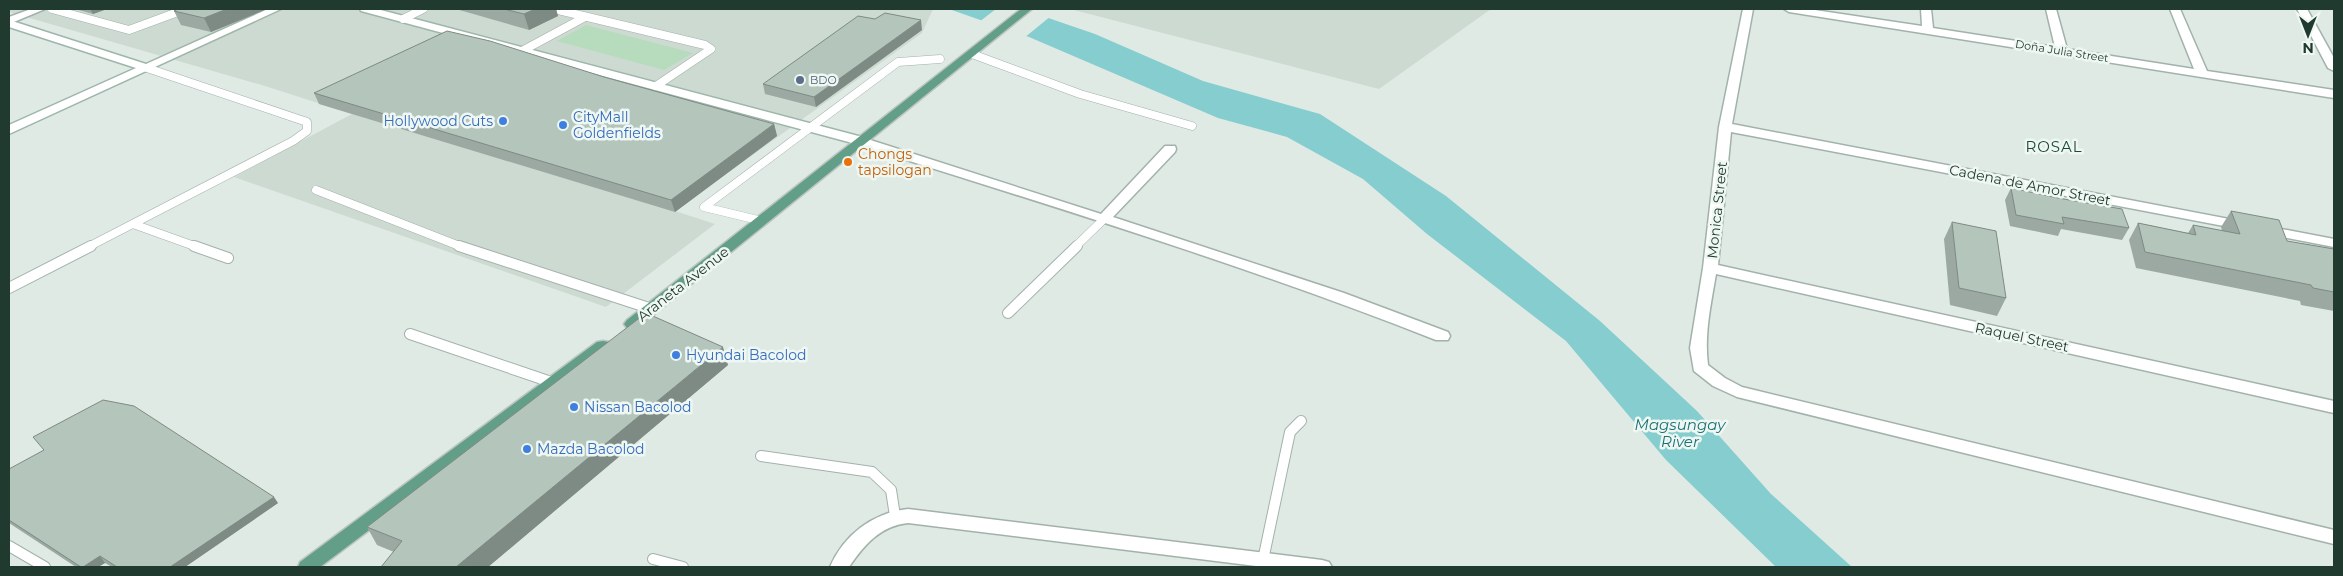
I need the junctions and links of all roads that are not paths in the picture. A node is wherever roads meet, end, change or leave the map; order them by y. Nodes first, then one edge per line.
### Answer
1 (40, 9) edge
2 (52, 9) edge
3 (186, 9) edge
4 (276, 9) edge
5 (365, 9) edge
6 (424, 9) edge
7 (554, 9) edge
8 (1028, 9) edge
9 (1748, 9) edge
10 (1789, 9) edge
11 (1926, 9) edge
12 (2051, 9) edge
13 (2175, 9) edge
14 (2302, 9) edge
15 (1805, 10) edge
16 (585, 17) junction
17 (403, 19) junction
18 (9, 22) edge
19 (1928, 30) junction
20 (522, 51) junction
21 (2062, 51) junction
22 (972, 54) junction
23 (940, 59) dead end
24 (147, 68) junction
25 (2334, 68) edge
26 (2202, 73) junction
27 (656, 86) junction
28 (2334, 94) edge
29 (1192, 126) dead end
30 (810, 127) junction
31 (1725, 127) junction
32 (9, 130) edge
33 (861, 141) junction
34 (1170, 149) dead end
35 (316, 190) dead end
36 (1104, 219) junction
37 (762, 221) junction
38 (133, 224) junction
39 (2334, 243) edge
40 (228, 258) dead end
41 (1710, 268) junction
42 (13, 282) edge
43 (9, 288) edge
44 (652, 309) junction
45 (1008, 313) dead end
46 (410, 334) dead end
47 (1442, 336) dead end
48 (554, 383) junction
49 (2334, 406) edge
50 (1301, 421) dead end
51 (761, 456) dead end
52 (895, 516) junction
53 (2334, 537) edge
54 (9, 546) edge
55 (653, 559) dead end
56 (1263, 560) junction
57 (45, 567) edge
58 (307, 567) edge
59 (682, 567) edge
60 (839, 567) edge
61 (1322, 567) edge

1 - 18 street
2 - 3 lane
4 - 24 street
5 - 17 street
6 - 17 lane
7 - 16 lane
8 - 22 main road, Araneta Avenue
9 - 31 street, Monica Street
10 - 15 street, Doña Julia Street
11 - 19 street
12 - 21 street
13 - 26 street
14 - 25 street
15 - 19 street, Doña Julia Street
16 - 20 lane
16 - 27 lane
17 - 20 street
18 - 24 street
19 - 21 street, Doña Julia Street
20 - 27 street
21 - 26 street, Doña Julia Street
22 - 29 lane
22 - 33 main road, Araneta Avenue
23 - 30 lane
24 - 32 street
24 - 38 lane
26 - 28 street, Doña Julia Street
27 - 30 street
30 - 33 street
30 - 37 lane
31 - 39 street, Cadena de Amor Street
31 - 41 street, Monica Street
33 - 36 street
33 - 37 main road, Araneta Avenue
34 - 36 street
35 - 44 lane
36 - 45 lane
36 - 47 street
37 - 44 main road, Araneta Avenue
38 - 40 lane
38 - 42 lane
41 - 49 street, Raquel Street
41 - 53 street, Monica Street
42 - 43 lane
44 - 48 main road, Araneta Avenue
46 - 48 lane
48 - 58 main road, Araneta Avenue
50 - 56 lane
51 - 52 lane
52 - 56 street
52 - 60 street
54 - 57 lane
55 - 59 lane
56 - 61 street

